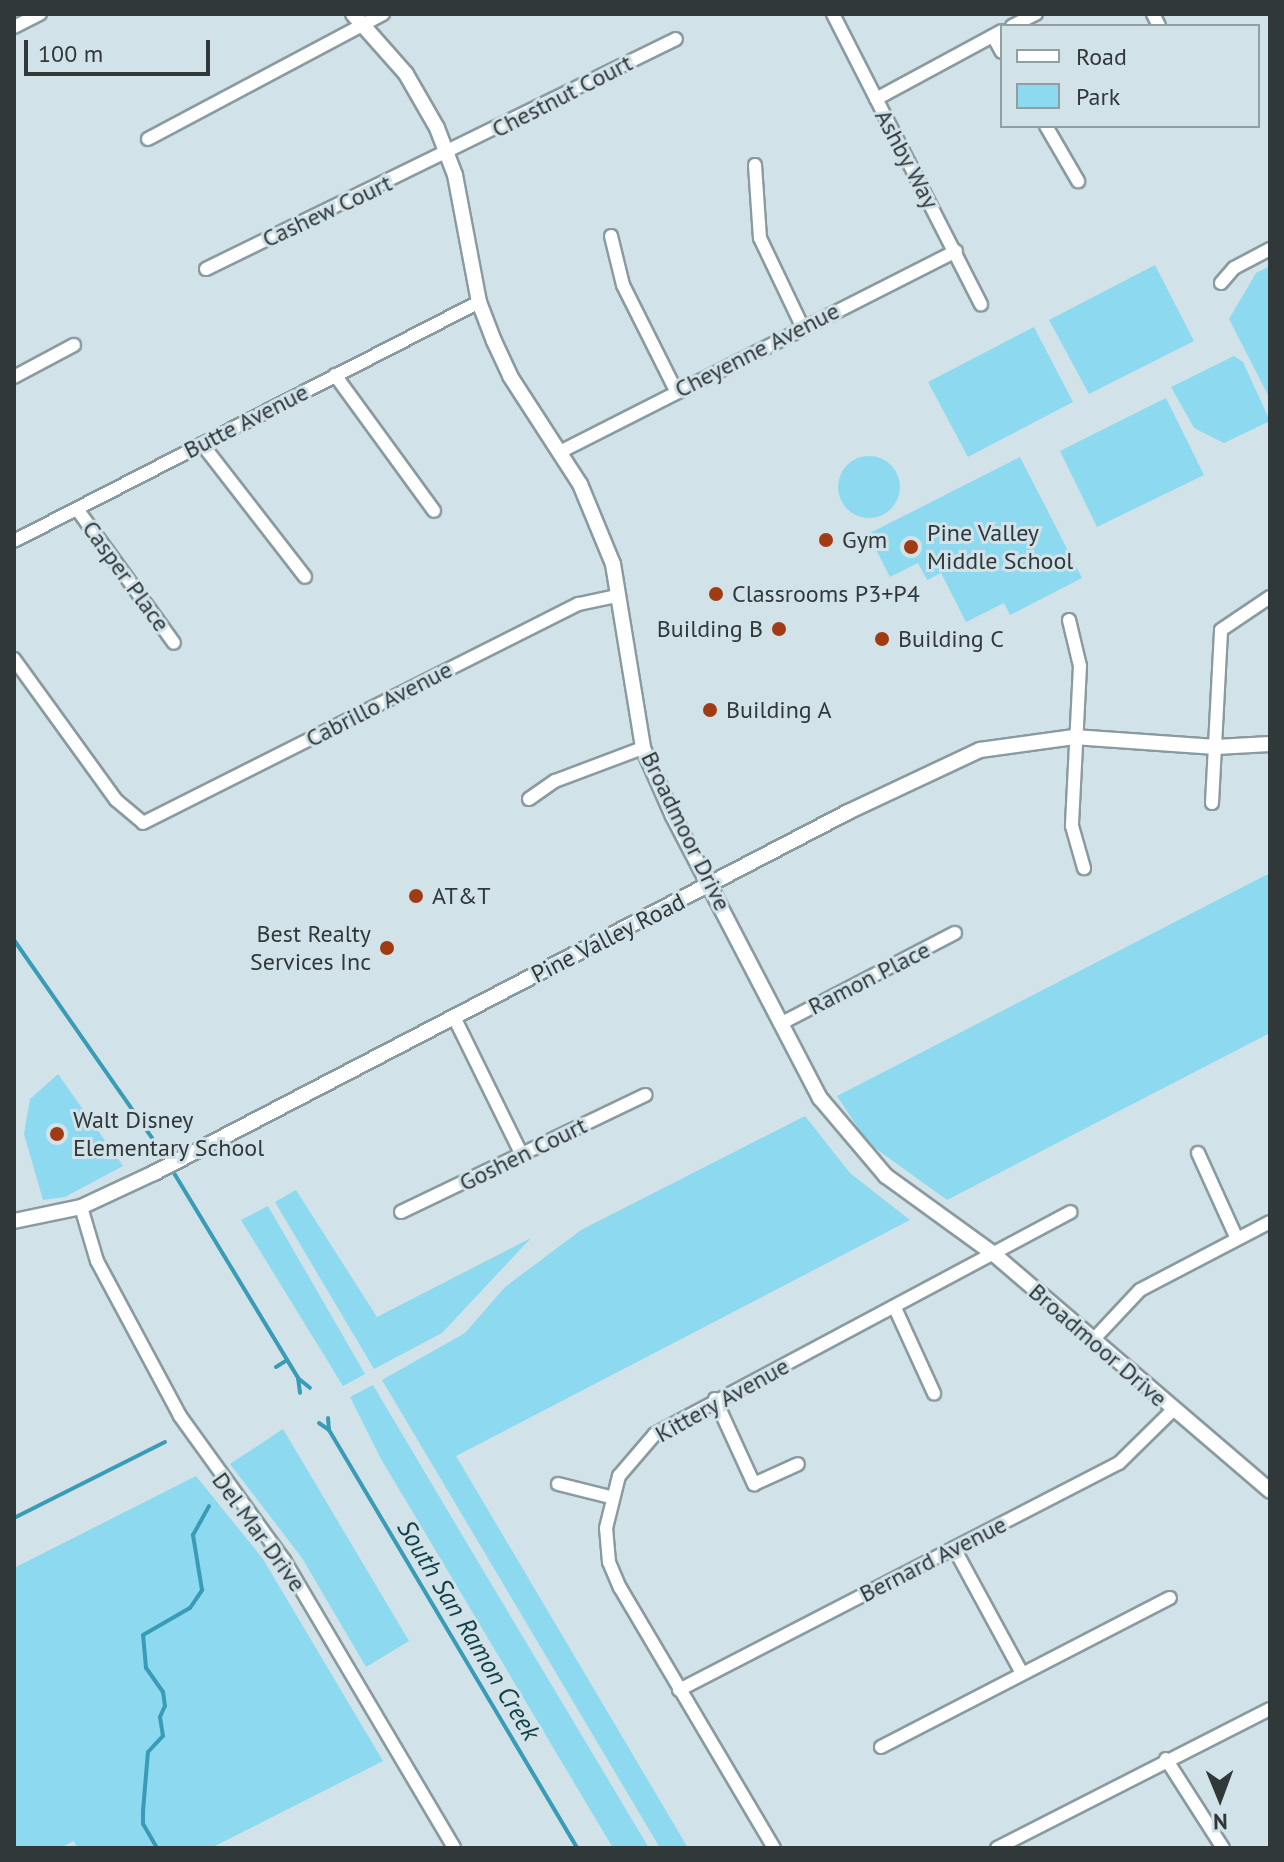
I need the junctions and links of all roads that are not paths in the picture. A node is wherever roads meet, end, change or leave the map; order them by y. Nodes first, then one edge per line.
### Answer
1 (40, 14) edge
2 (383, 14) edge
3 (833, 14) edge
4 (1036, 14) edge
5 (359, 19) edge
6 (1016, 24) edge
7 (14, 27) edge
8 (997, 33) edge
9 (676, 39) dead end
10 (876, 99) junction
11 (1047, 128) edge
12 (148, 139) dead end
13 (448, 154) junction
14 (755, 165) dead end
15 (1078, 181) dead end
16 (611, 236) dead end
17 (1270, 249) edge
18 (956, 251) junction
19 (206, 269) dead end
20 (1221, 283) dead end
21 (479, 302) junction
22 (981, 305) dead end
23 (802, 326) junction
24 (74, 345) dead end
25 (335, 375) junction
26 (14, 377) edge
27 (676, 391) junction
28 (202, 444) junction
29 (560, 452) junction
30 (77, 509) junction
31 (434, 511) dead end
32 (14, 541) edge
33 (305, 577) dead end
34 (618, 596) junction
35 (1270, 597) edge
36 (1069, 620) dead end
37 (174, 643) dead end
38 (14, 659) edge
39 (1074, 737) junction
40 (1270, 744) edge
41 (1216, 747) junction
42 (643, 748) junction
43 (529, 799) dead end
44 (1212, 803) dead end
45 (1084, 868) dead end
46 (712, 885) junction
47 (955, 933) dead end
48 (454, 1017) junction
49 (782, 1023) junction
50 (645, 1095) dead end
51 (1198, 1153) dead end
52 (522, 1155) junction
53 (81, 1207) junction
54 (401, 1212) dead end
55 (1070, 1212) dead end
56 (14, 1221) edge
57 (1270, 1222) edge
58 (1237, 1239) junction
59 (995, 1255) junction
60 (895, 1308) junction
61 (1094, 1339) junction
62 (934, 1393) dead end
63 (715, 1399) junction
64 (1173, 1410) junction
65 (798, 1464) dead end
66 (558, 1484) dead end
67 (1270, 1491) edge
68 (610, 1497) junction
69 (954, 1548) junction
70 (1170, 1598) dead end
71 (1022, 1673) junction
72 (679, 1690) junction
73 (1270, 1709) edge
74 (881, 1747) dead end
75 (1166, 1759) junction
76 (454, 1848) edge
77 (774, 1848) edge
78 (997, 1848) edge
79 (1223, 1848) edge

1 - 7 street
2 - 5 street
3 - 10 street, Ashby Way
4 - 6 street
5 - 12 street
5 - 13 street, Broadmoor Drive
8 - 10 street
9 - 13 street, Chestnut Court
10 - 18 street, Ashby Way
11 - 15 street
13 - 19 street, Cashew Court
13 - 21 street, Broadmoor Drive
14 - 23 street
16 - 27 street
17 - 20 street
18 - 22 street, Ashby Way
18 - 23 street, Cheyenne Avenue
21 - 25 street, Butte Avenue
21 - 29 street, Broadmoor Drive
23 - 27 street, Cheyenne Avenue
24 - 26 street
25 - 28 street, Butte Avenue
25 - 31 street
27 - 29 street, Cheyenne Avenue
28 - 30 street, Butte Avenue
28 - 33 street
29 - 34 street, Broadmoor Drive
30 - 32 street, Butte Avenue
30 - 37 street, Casper Place
34 - 38 street, Cabrillo Avenue
34 - 42 street, Broadmoor Drive
35 - 41 street
36 - 39 street
39 - 41 street, Pine Valley Road
39 - 45 street
39 - 46 street, Pine Valley Road
40 - 41 street, Pine Valley Road
41 - 44 street
42 - 43 street
42 - 46 street, Broadmoor Drive
46 - 48 street, Pine Valley Road
46 - 49 street, Broadmoor Drive
47 - 49 street, Ramon Place
48 - 52 street
48 - 53 street, Pine Valley Road
49 - 59 street, Broadmoor Drive
50 - 52 street, Goshen Court
51 - 58 street
52 - 54 street, Goshen Court
53 - 56 street, Pine Valley Road
53 - 76 street, Del Mar Drive
55 - 59 street, Kittery Avenue
57 - 58 street
58 - 61 street
59 - 60 street, Kittery Avenue
59 - 61 street, Broadmoor Drive
60 - 62 street
60 - 63 street, Kittery Avenue
61 - 64 street, Broadmoor Drive
63 - 65 street
63 - 68 street, Kittery Avenue
64 - 67 street, Broadmoor Drive
64 - 69 street, Bernard Avenue
66 - 68 street
68 - 72 street, Kittery Avenue
69 - 71 street
69 - 72 street, Bernard Avenue
70 - 71 street
71 - 74 street
72 - 77 street, Kittery Avenue
73 - 75 street
75 - 78 street
75 - 79 street

